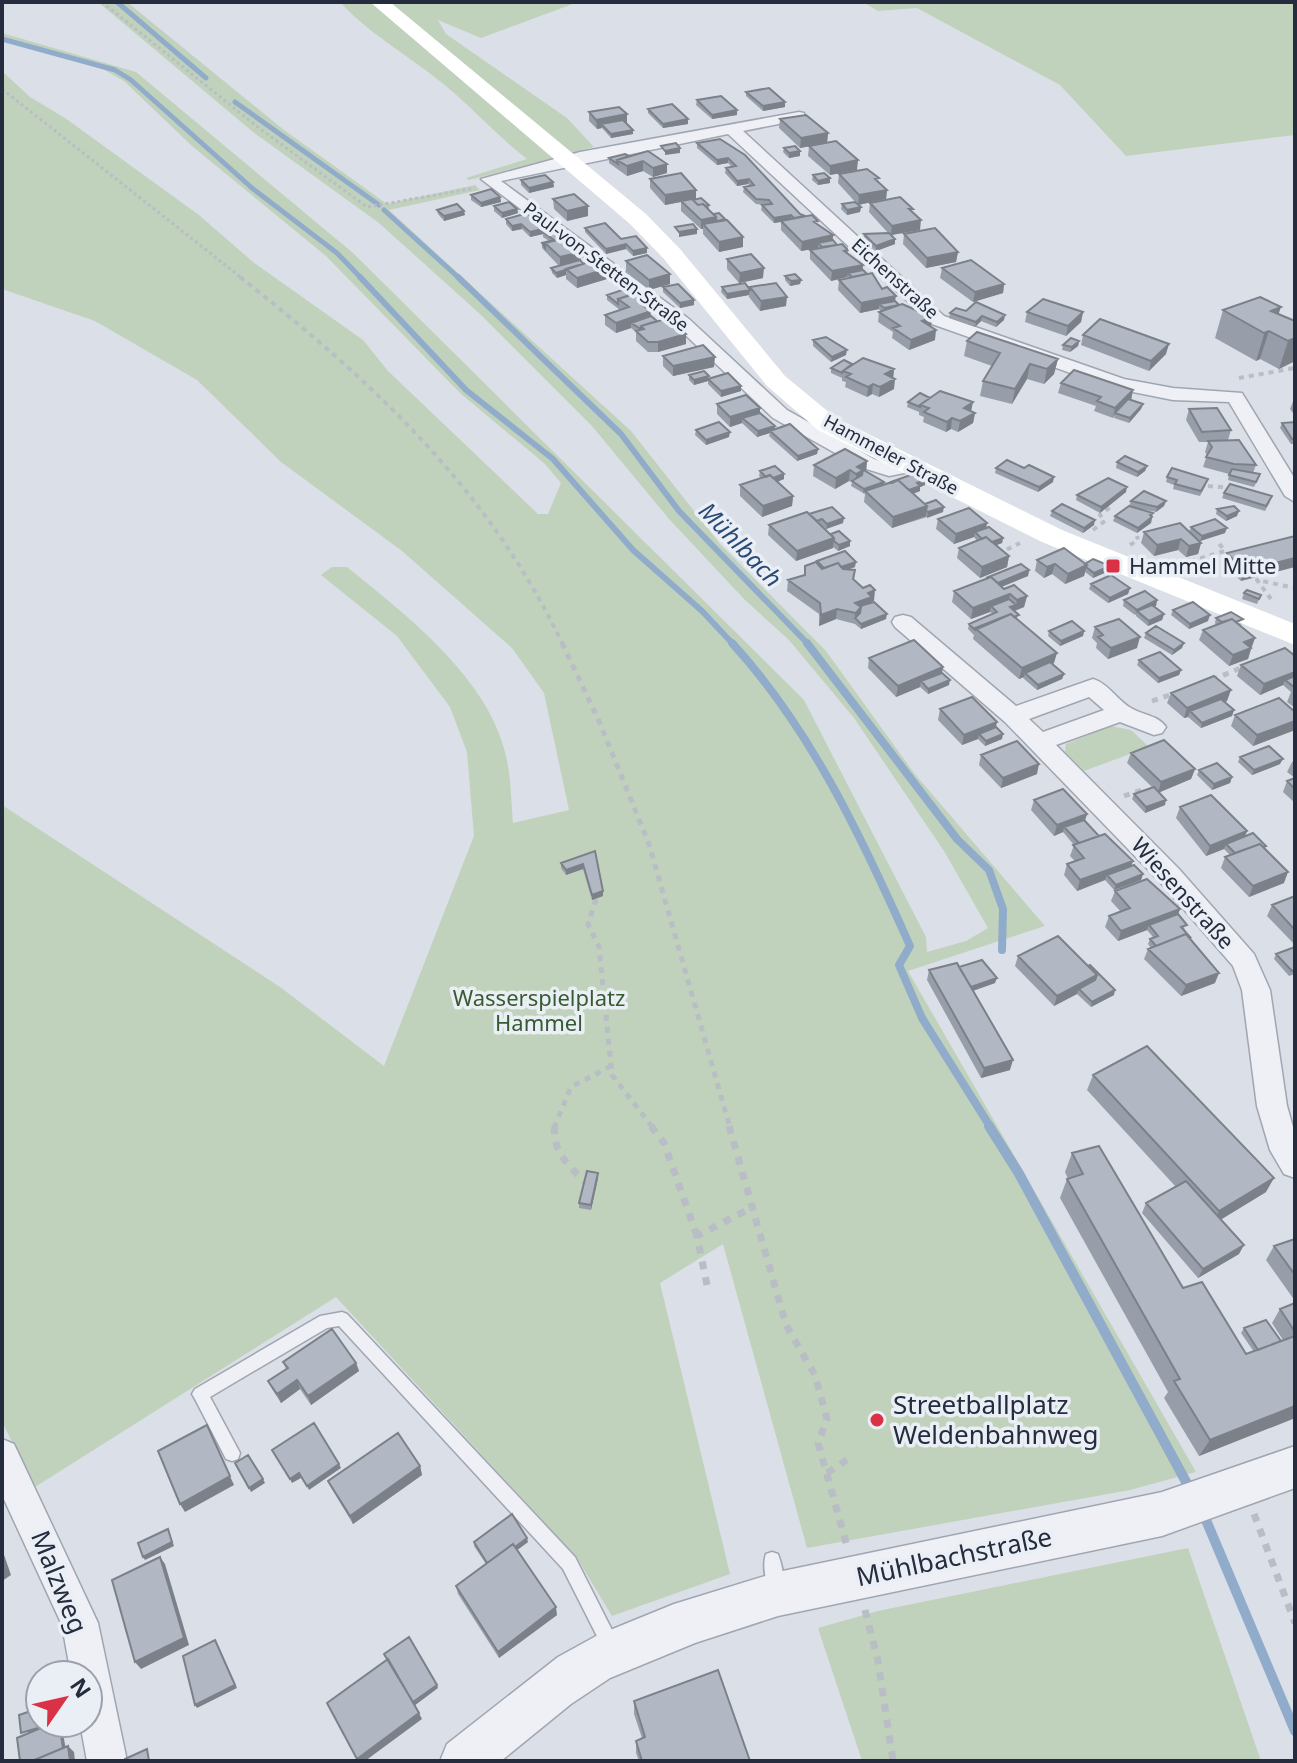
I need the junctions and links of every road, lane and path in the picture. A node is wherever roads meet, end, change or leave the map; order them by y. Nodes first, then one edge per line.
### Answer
1 (102, 2) edge
2 (379, 2) edge
3 (2, 89) edge
4 (799, 116) edge
5 (731, 128) junction
6 (568, 159) junction
7 (489, 179) junction
8 (1295, 368) edge
9 (1235, 397) junction
10 (908, 467) junction
11 (1208, 486) edge
12 (1292, 487) edge
13 (1238, 489) edge
14 (1113, 505) edge
15 (1105, 521) dead end
16 (1014, 536) dead end
17 (1217, 541) edge
18 (995, 555) edge
19 (1161, 580) junction
20 (1295, 588) edge
21 (903, 622) dead end
22 (1294, 635) edge
23 (1257, 662) edge
24 (1206, 682) edge
25 (1177, 692) edge
26 (1121, 713) junction
27 (1013, 716) junction
28 (1154, 727) dead end
29 (1039, 742) junction
30 (1142, 790) edge
31 (1131, 806) dead end
32 (596, 899) edge
33 (611, 1066) junction
34 (1295, 1165) edge
35 (585, 1182) edge
36 (753, 1207) junction
37 (697, 1236) junction
38 (707, 1285) dead end
39 (232, 1453) dead end
40 (2, 1456) edge
41 (851, 1457) dead end
42 (1295, 1467) edge
43 (827, 1473) junction
44 (1237, 1489) junction
45 (856, 1577) junction
46 (1295, 1623) edge
47 (613, 1651) junction
48 (107, 1761) edge
49 (464, 1761) edge
50 (893, 1761) edge

1 - 7 path
2 - 6 main road, Hammeler Straße
3 - 36 path
4 - 5 street
5 - 6 street
5 - 9 street, Eichenstraße
6 - 7 street, Paul-von-Stetten-Straße
6 - 10 main road, Hammeler Straße
7 - 10 street, Paul-von-Stetten-Straße
8 - 9 path
9 - 12 street
10 - 19 main road, Hammeler Straße
11 - 13 path
14 - 15 path
16 - 18 path
17 - 19 path
19 - 22 main road, Hammeler Straße
20 - 22 path
21 - 27 street, Wiesenstraße
23 - 24 path
25 - 26 path
26 - 27 street
26 - 28 street
26 - 29 street
27 - 29 street, Wiesenstraße
29 - 34 street, Wiesenstraße
30 - 31 path
32 - 33 path
33 - 35 path
33 - 37 path
36 - 37 path
36 - 43 path
37 - 38 path
39 - 47 lane
40 - 48 street, Malzweg
41 - 43 path
42 - 44 street, Mühlbachstraße
43 - 45 path
44 - 45 street, Mühlbachstraße
44 - 46 path
45 - 47 street, Mühlbachstraße
45 - 50 path
47 - 49 street, Mühlbachstraße

